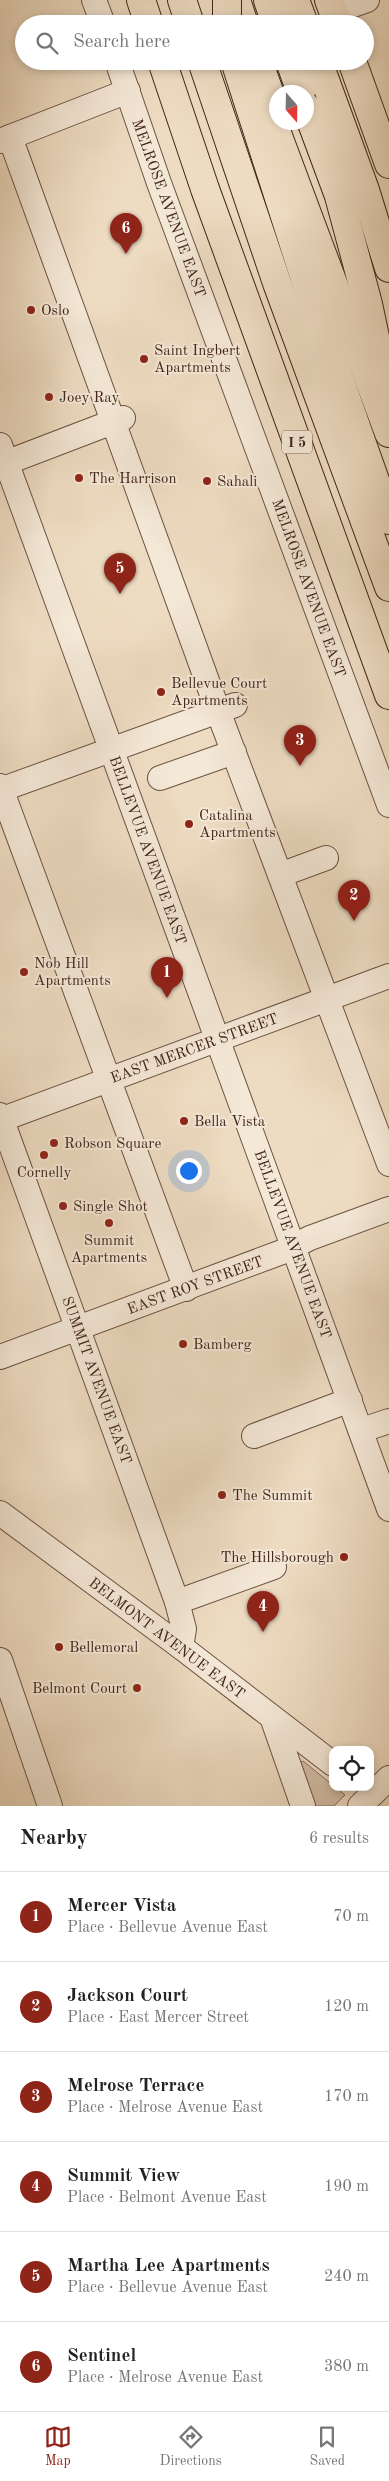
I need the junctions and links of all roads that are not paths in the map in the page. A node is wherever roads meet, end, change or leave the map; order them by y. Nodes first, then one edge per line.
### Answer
1 (94, 0) edge
2 (142, 0) edge
3 (182, 0) edge
4 (227, 0) edge
5 (236, 0) edge
6 (268, 0) edge
7 (295, 0) edge
8 (367, 0) edge
9 (334, 12) edge
10 (100, 15) edge
11 (146, 15) edge
12 (187, 15) edge
13 (227, 15) edge
14 (233, 15) edge
15 (241, 15) edge
16 (273, 15) edge
17 (301, 15) edge
18 (120, 70) edge
19 (165, 70) edge
20 (205, 70) edge
21 (238, 70) edge
22 (253, 70) edge
23 (261, 70) edge
24 (293, 70) edge
25 (321, 70) edge
26 (355, 70) edge
27 (299, 85) edge
28 (128, 92) junction
29 (269, 92) edge
30 (314, 128) edge
31 (284, 130) edge
32 (5, 138) edge
33 (389, 164) edge
34 (389, 268) edge
35 (389, 404) edge
36 (389, 416) edge
37 (118, 420) junction
38 (389, 433) edge
39 (2, 457) edge
40 (389, 520) edge
41 (389, 587) edge
42 (389, 694) edge
43 (227, 708) junction
44 (111, 750) junction
45 (234, 752) junction
46 (160, 778) dead end
47 (0, 789) edge
48 (389, 804) edge
49 (326, 858) dead end
50 (280, 875) junction
51 (389, 976) edge
52 (327, 999) junction
53 (218, 1038) junction
54 (110, 1079) junction
55 (1, 1119) edge
56 (389, 1164) edge
57 (389, 1209) edge
58 (294, 1246) junction
59 (186, 1289) junction
60 (79, 1328) junction
61 (0, 1357) edge
62 (350, 1400) junction
63 (389, 1421) edge
64 (362, 1430) junction
65 (254, 1436) dead end
66 (389, 1509) edge
67 (0, 1513) edge
68 (274, 1567) dead end
69 (177, 1602) junction
70 (181, 1647) junction
71 (0, 1660) edge
72 (273, 1720) junction
73 (329, 1761) edge
74 (50, 1806) edge
75 (303, 1806) edge

1 - 10 street
2 - 11 main road
3 - 12 main road
4 - 13 main road, bridge
4 - 14 main road
5 - 15 main road
6 - 16 main road
7 - 17 main road
8 - 9 street
18 - 28 street, MELROSE AVENUE EAST
19 - 42 main road, I 5
20 - 41 main road
21 - 40 main road
22 - 38 main road
23 - 29 main road
24 - 27 main road
25 - 34 main road
26 - 33 main road
28 - 32 street
28 - 48 street, MELROSE AVENUE EAST
30 - 35 main road
31 - 36 main road
32 - 37 street
37 - 39 street
37 - 43 street
39 - 44 street, BELLEVUE AVENUE EAST
43 - 44 street
43 - 45 street
44 - 47 street
44 - 53 street, BELLEVUE AVENUE EAST
45 - 46 street
45 - 50 street
47 - 54 street
49 - 50 street
50 - 52 street
51 - 52 street, EAST MERCER STREET
52 - 53 street, EAST MERCER STREET
52 - 56 street
53 - 54 street, EAST MERCER STREET
53 - 58 street, BELLEVUE AVENUE EAST
54 - 55 street, EAST MERCER STREET
54 - 59 street
55 - 60 street, SUMMIT AVENUE EAST
57 - 58 street, EAST ROY STREET
58 - 59 street, EAST ROY STREET
58 - 62 street, BELLEVUE AVENUE EAST
59 - 60 street, EAST ROY STREET
60 - 61 street, EAST ROY STREET
60 - 69 street, SUMMIT AVENUE EAST
62 - 64 street, BELLEVUE AVENUE EAST
62 - 65 street
63 - 64 street
64 - 66 street, BELLEVUE AVENUE EAST
67 - 70 street, BELMONT AVENUE EAST
68 - 69 street
69 - 70 street, SUMMIT AVENUE EAST
70 - 72 street, BELMONT AVENUE EAST
71 - 74 street
72 - 73 street, BELMONT AVENUE EAST
72 - 75 street

